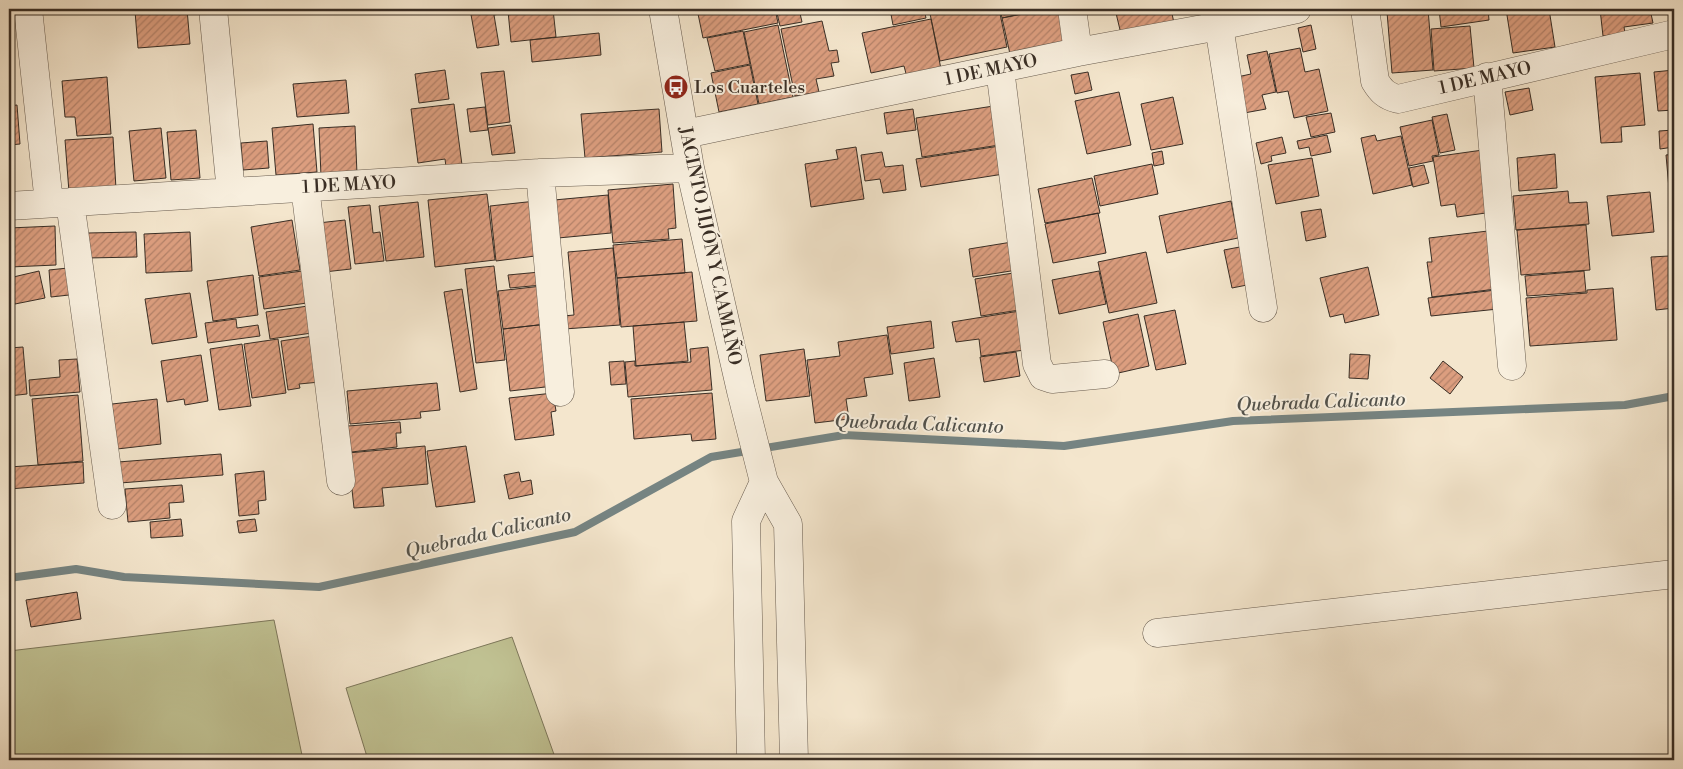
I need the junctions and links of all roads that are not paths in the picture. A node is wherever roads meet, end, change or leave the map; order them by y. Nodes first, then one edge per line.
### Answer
1 (28, 9) edge
2 (213, 9) edge
3 (663, 9) edge
4 (1072, 9) edge
5 (1297, 9) edge
6 (1365, 9) edge
7 (1219, 26) junction
8 (1674, 34) edge
9 (1078, 52) junction
10 (1000, 69) junction
11 (1487, 77) junction
12 (685, 134) junction
13 (690, 168) junction
14 (540, 173) junction
15 (305, 188) junction
16 (232, 192) junction
17 (59, 203) junction
18 (9, 206) edge
19 (1263, 308) dead end
20 (1512, 366) dead end
21 (1104, 374) dead end
22 (560, 392) dead end
23 (761, 469) junction
24 (341, 481) dead end
25 (112, 505) dead end
26 (1674, 574) edge
27 (1157, 633) dead end
28 (751, 760) edge
29 (794, 760) edge

1 - 17 street
2 - 16 street
3 - 12 street, JACINTO JIJÓN Y CAAMAÑO
4 - 9 street
5 - 7 street, 1 DE MAYO
6 - 11 street, 1 DE MAYO
7 - 9 street, 1 DE MAYO
7 - 19 street
8 - 11 street, 1 DE MAYO
9 - 10 street, 1 DE MAYO
10 - 12 street, 1 DE MAYO
10 - 21 street
11 - 20 street
12 - 13 street, JACINTO JIJÓN Y CAAMAÑO
13 - 14 street, 1 DE MAYO
13 - 23 street, JACINTO JIJÓN Y CAAMAÑO
14 - 15 street, 1 DE MAYO
14 - 22 street
15 - 16 street, 1 DE MAYO
15 - 24 street
16 - 17 street, 1 DE MAYO
17 - 18 street, 1 DE MAYO
17 - 25 street
23 - 28 street
23 - 29 street, JACINTO JIJÓN Y CAAMAÑO
26 - 27 street

